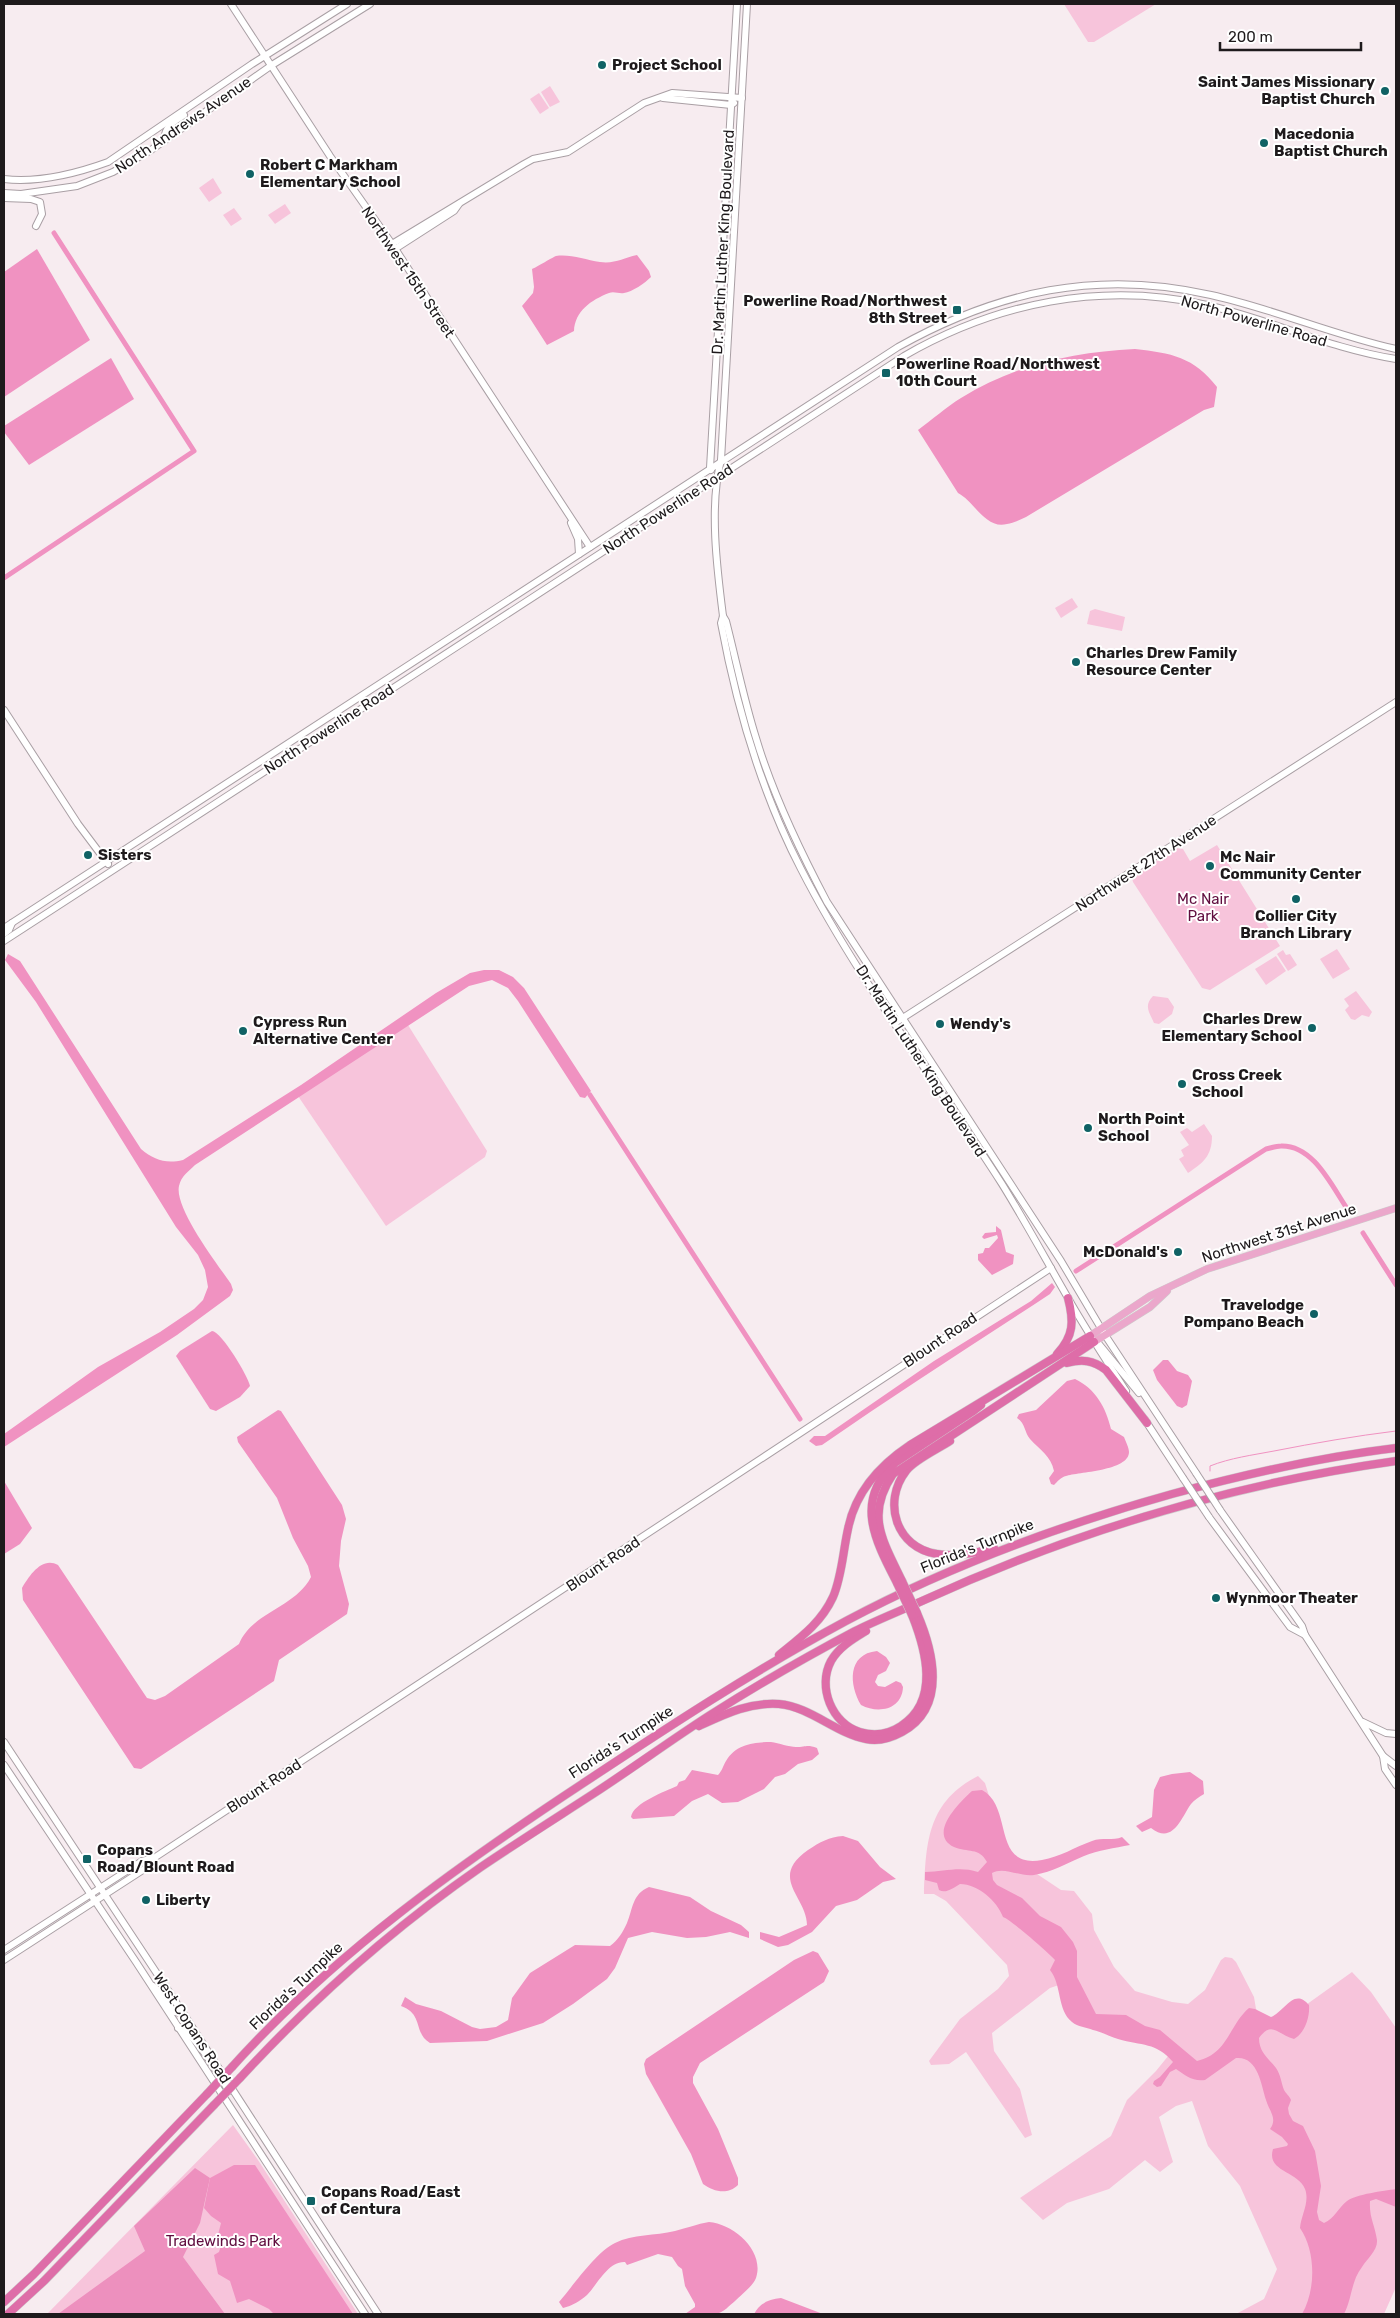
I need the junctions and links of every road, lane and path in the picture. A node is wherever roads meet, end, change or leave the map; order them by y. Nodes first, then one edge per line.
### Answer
1 (231, 4) edge
2 (347, 4) edge
3 (370, 4) edge
4 (737, 4) edge
5 (747, 4) edge
6 (265, 56) junction
7 (272, 65) junction
8 (234, 76) junction
9 (742, 98) junction
10 (731, 102) junction
11 (164, 140) junction
12 (4, 180) edge
13 (4, 192) edge
14 (4, 198) edge
15 (36, 226) dead end
16 (393, 246) junction
17 (1127, 285) junction
18 (1143, 286) junction
19 (1114, 295) junction
20 (1130, 296) junction
21 (1011, 298) junction
22 (1000, 302) junction
23 (1001, 312) junction
24 (988, 317) junction
25 (1290, 319) junction
26 (1272, 324) junction
27 (1325, 330) junction
28 (1307, 336) junction
29 (1396, 349) edge
30 (1396, 359) edge
31 (863, 369) junction
32 (848, 393) junction
33 (722, 460) junction
34 (710, 468) junction
35 (717, 477) junction
36 (568, 515) junction
37 (606, 536) junction
38 (590, 547) junction
39 (579, 554) junction
40 (598, 554) junction
41 (573, 570) junction
42 (723, 616) junction
43 (1396, 702) edge
44 (4, 710) edge
45 (238, 776) junction
46 (760, 777) junction
47 (226, 784) junction
48 (230, 793) junction
49 (219, 800) junction
50 (784, 814) junction
51 (106, 862) junction
52 (112, 871) junction
53 (12, 923) junction
54 (4, 928) edge
55 (4, 934) edge
56 (4, 941) edge
57 (902, 1019) junction
58 (895, 1023) junction
59 (961, 1123) junction
60 (984, 1142) junction
61 (976, 1145) junction
62 (1000, 1168) junction
63 (1396, 1208) edge
64 (1051, 1268) junction
65 (1171, 1288) junction
66 (1068, 1298) junction
67 (1101, 1328) junction
68 (1105, 1335) junction
69 (1092, 1339) junction
70 (1052, 1360) junction
71 (1060, 1365) junction
72 (990, 1396) junction
73 (1150, 1404) junction
74 (988, 1412) junction
75 (1147, 1424) junction
76 (1396, 1448) edge
77 (1396, 1461) edge
78 (1013, 1544) junction
79 (900, 1582) junction
80 (915, 1614) junction
81 (884, 1618) junction
82 (1305, 1635) junction
83 (757, 1672) junction
84 (1361, 1721) junction
85 (684, 1734) junction
86 (1396, 1734) edge
87 (4, 1742) edge
88 (1383, 1756) junction
89 (4, 1765) edge
90 (1396, 1766) edge
91 (1396, 1785) edge
92 (154, 1858) junction
93 (100, 1888) junction
94 (90, 1895) junction
95 (104, 1895) junction
96 (95, 1901) junction
97 (4, 1950) edge
98 (4, 1960) edge
99 (148, 1982) junction
100 (183, 2012) junction
101 (178, 2028) junction
102 (248, 2113) junction
103 (315, 2216) junction
104 (305, 2222) junction
105 (4, 2302) edge
106 (8, 2314) edge
107 (365, 2314) edge
108 (378, 2314) edge

1 - 6 main road, Northwest 15th Street
2 - 6 main road, North Andrews Avenue
3 - 7 main road, North Andrews Avenue
4 - 10 main road, Dr. Martin Luther King Boulevard
5 - 9 main road, Dr. Martin Luther King Boulevard
6 - 7 main road, Northwest 15th Street
6 - 8 main road, North Andrews Avenue
7 - 11 main road, North Andrews Avenue
7 - 16 main road, Northwest 15th Street
8 - 11 main road
8 - 12 main road, North Andrews Avenue
9 - 10 main road
9 - 33 main road, Dr. Martin Luther King Boulevard
10 - 16 main road
10 - 34 main road, Dr. Martin Luther King Boulevard
11 - 13 main road, North Andrews Avenue
14 - 15 main road
16 - 36 main road, Northwest 15th Street
17 - 18 main road, North Powerline Road
17 - 19 main road
17 - 21 main road, North Powerline Road
18 - 20 main road
18 - 25 main road, North Powerline Road
19 - 20 main road, North Powerline Road
19 - 23 main road, North Powerline Road
20 - 26 main road, North Powerline Road
21 - 22 main road, North Powerline Road
21 - 23 main road
22 - 24 main road
22 - 31 main road, North Powerline Road
23 - 24 main road, North Powerline Road
24 - 32 main road, North Powerline Road
25 - 26 main road
25 - 27 main road, North Powerline Road
26 - 28 main road, North Powerline Road
27 - 28 main road
27 - 29 main road, North Powerline Road
28 - 30 main road, North Powerline Road
31 - 32 main road
31 - 33 main road, North Powerline Road
32 - 35 main road, North Powerline Road
33 - 34 main road, North Powerline Road
33 - 35 main road, Dr. Martin Luther King Boulevard
34 - 35 main road
34 - 37 main road, North Powerline Road
35 - 40 main road, North Powerline Road
35 - 42 main road, Dr. Martin Luther King Boulevard
36 - 38 main road, Northwest 15th Street
36 - 39 main road, Northwest 15th Street
37 - 38 main road, North Powerline Road
37 - 40 main road
38 - 39 main road, North Powerline Road
38 - 41 main road
39 - 45 main road, North Powerline Road
40 - 41 main road, North Powerline Road
41 - 48 main road, North Powerline Road
42 - 46 main road, Dr. Martin Luther King Boulevard
42 - 50 main road, Dr. Martin Luther King Boulevard
43 - 57 main road, Northwest 27th Avenue
44 - 51 main road
45 - 47 main road, North Powerline Road
45 - 48 main road
46 - 50 main road
46 - 58 main road, Dr. Martin Luther King Boulevard
47 - 49 main road
47 - 51 main road, North Powerline Road
48 - 49 main road, North Powerline Road
49 - 52 main road, North Powerline Road
50 - 57 main road, Dr. Martin Luther King Boulevard
51 - 52 main road
51 - 53 main road, North Powerline Road
52 - 56 main road, North Powerline Road
53 - 54 main road, North Powerline Road
53 - 55 main road
57 - 58 main road, Northwest 27th Avenue
57 - 60 main road, Dr. Martin Luther King Boulevard
58 - 59 main road, Dr. Martin Luther King Boulevard
59 - 60 main road
59 - 61 main road, Dr. Martin Luther King Boulevard
60 - 62 main road, Dr. Martin Luther King Boulevard
61 - 62 main road
61 - 64 main road, Dr. Martin Luther King Boulevard
62 - 67 main road, Dr. Martin Luther King Boulevard
63 - 65 main road, Northwest 31st Avenue
64 - 66 main road, Dr. Martin Luther King Boulevard
64 - 92 main road, Blount Road
65 - 67 main road, Northwest 31st Avenue
65 - 68 main road, Northwest 31st Avenue
66 - 69 main road, Dr. Martin Luther King Boulevard
66 - 70 highway
67 - 68 main road, Dr. Martin Luther King Boulevard
67 - 69 main road, Northwest 31st Avenue
68 - 69 main road, Northwest 31st Avenue
68 - 73 main road, Dr. Martin Luther King Boulevard
69 - 70 highway
69 - 71 highway
69 - 73 main road
69 - 75 main road, Dr. Martin Luther King Boulevard
70 - 72 highway
71 - 74 highway
71 - 75 highway
72 - 79 highway
72 - 83 highway
73 - 82 main road, Dr. Martin Luther King Boulevard, bridge
74 - 78 highway
74 - 79 highway
75 - 82 main road, Dr. Martin Luther King Boulevard, bridge
76 - 78 highway, Florida's Turnpike
77 - 81 highway, Florida's Turnpike
78 - 83 highway, Florida's Turnpike
79 - 80 highway, bridge
80 - 81 highway
80 - 85 highway
81 - 85 highway, Florida's Turnpike
82 - 84 main road, Dr. Martin Luther King Boulevard
83 - 105 highway, Florida's Turnpike, bridge
84 - 86 main road
84 - 88 main road, Dr. Martin Luther King Boulevard
85 - 106 highway, Florida's Turnpike, bridge
87 - 93 main road, West Copans Road
88 - 90 main road
88 - 91 main road
89 - 94 main road, West Copans Road
92 - 93 main road, Blount Road
92 - 95 main road, Blount Road
93 - 94 main road, Blount Road
93 - 95 main road, West Copans Road
94 - 96 main road, West Copans Road
94 - 97 main road, Blount Road
95 - 96 main road, Blount Road
95 - 100 main road, West Copans Road
96 - 98 main road, Blount Road
96 - 99 main road, West Copans Road
99 - 100 main road
99 - 101 main road, West Copans Road
100 - 102 main road, West Copans Road
101 - 102 main road
101 - 104 main road, West Copans Road
102 - 103 main road, West Copans Road
103 - 104 main road
103 - 108 main road, West Copans Road
104 - 107 main road, West Copans Road

